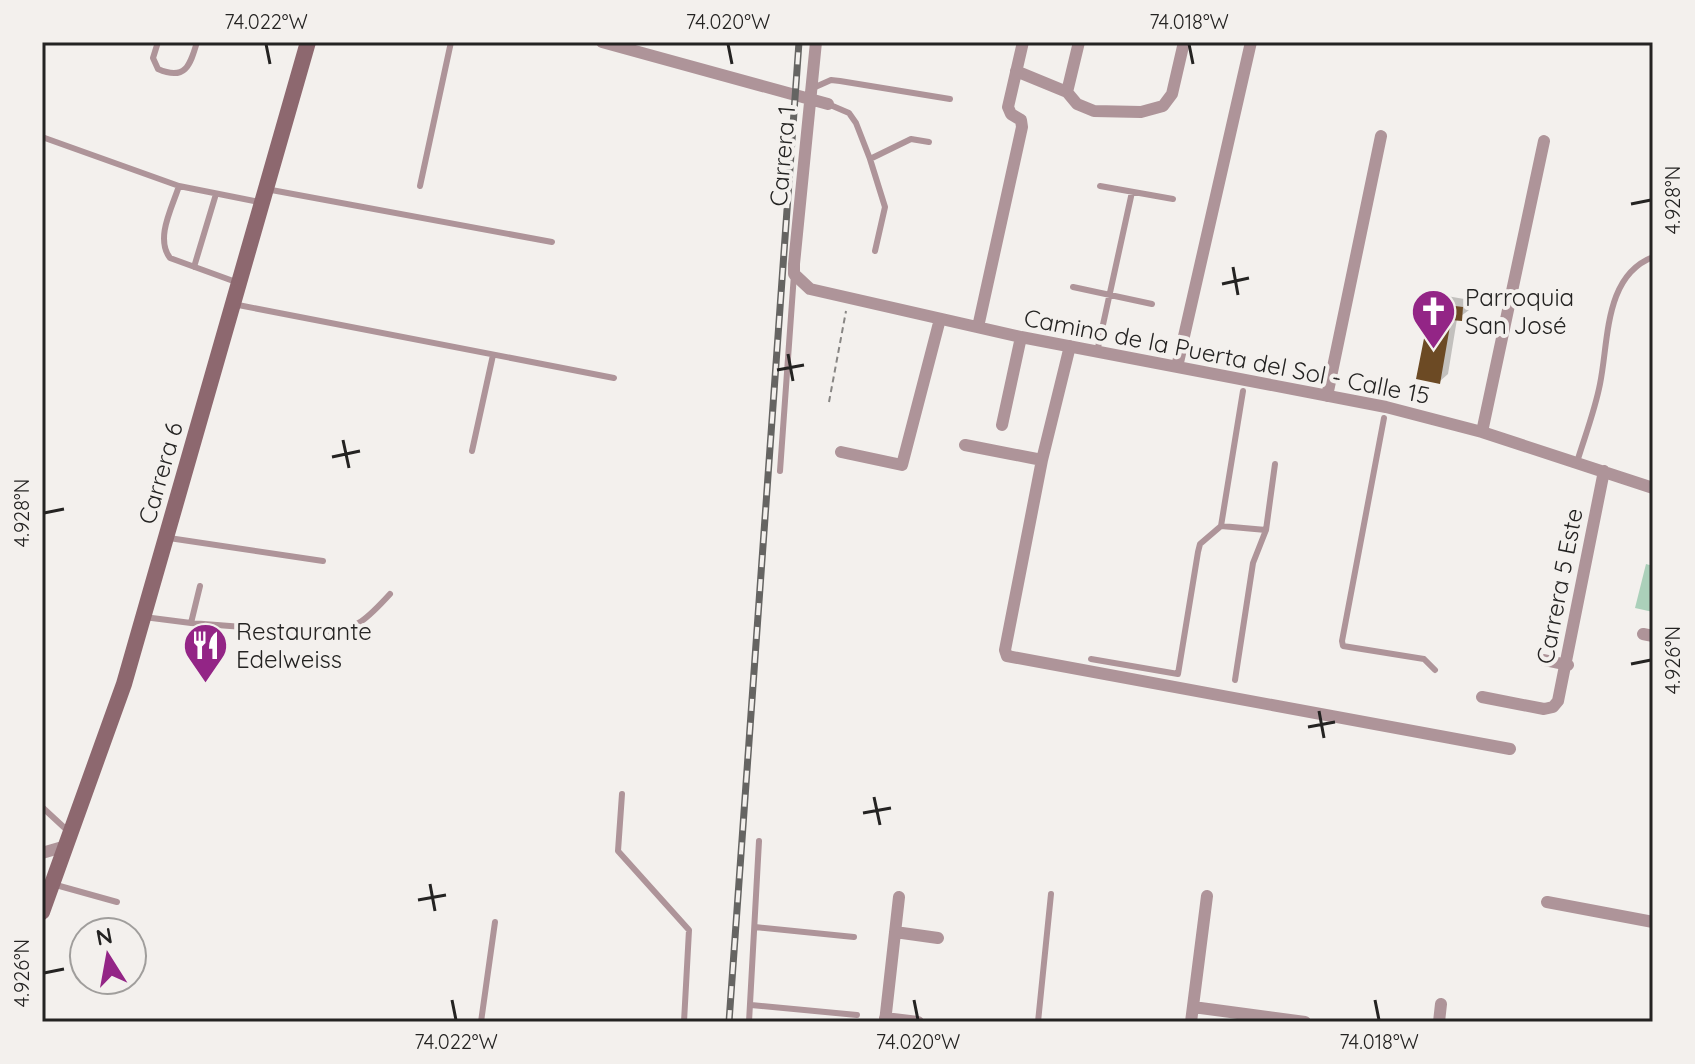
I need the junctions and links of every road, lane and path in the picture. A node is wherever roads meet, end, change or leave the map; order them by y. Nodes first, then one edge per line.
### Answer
1 (158, 42) edge
2 (197, 42) edge
3 (308, 42) edge
4 (451, 42) edge
5 (602, 42) edge
6 (816, 42) edge
7 (1023, 42) edge
8 (1079, 42) edge
9 (1184, 42) edge
10 (1251, 42) edge
11 (1016, 71) junction
12 (1067, 92) junction
13 (810, 93) junction
14 (950, 99) dead end
15 (828, 104) joint
16 (1381, 136) dead end
17 (42, 137) edge
18 (1544, 141) dead end
19 (929, 142) dead end
20 (870, 159) junction
21 (179, 186) junction
22 (420, 186) dead end
23 (1100, 186) dead end
24 (1132, 192) junction
25 (216, 194) junction
26 (264, 196) junction
27 (1173, 199) dead end
28 (552, 242) dead end
29 (875, 251) dead end
30 (1653, 257) edge
31 (194, 267) junction
32 (794, 274) junction
33 (239, 283) junction
34 (1073, 287) dead end
35 (1109, 296) junction
36 (849, 298) junction
37 (233, 304) junction
38 (1152, 304) dead end
39 (940, 319) junction
40 (978, 327) junction
41 (1021, 337) junction
42 (1070, 346) junction
43 (1097, 352) junction
44 (493, 355) junction
45 (1177, 367) junction
46 (614, 378) dead end
47 (1244, 386) junction
48 (1327, 396) junction
49 (829, 402) dead end
50 (1385, 412) junction
51 (1002, 425) dead end
52 (1482, 432) junction
53 (965, 445) dead end
54 (472, 451) dead end
55 (841, 452) dead end
56 (1042, 460) junction
57 (1577, 462) junction
58 (1275, 464) dead end
59 (780, 471) dead end
60 (1604, 471) junction
61 (1653, 488) edge
62 (1221, 526) junction
63 (1266, 530) junction
64 (166, 538) junction
65 (323, 561) dead end
66 (200, 586) dead end
67 (390, 594) dead end
68 (144, 617) junction
69 (191, 623) junction
70 (1091, 659) dead end
71 (1544, 660) dead end
72 (1568, 665) junction
73 (1435, 670) dead end
74 (1235, 680) dead end
75 (1482, 697) dead end
76 (1510, 749) dead end
77 (622, 794) dead end
78 (42, 807) edge
79 (68, 840) junction
80 (759, 841) dead end
81 (42, 853) edge
82 (52, 884) junction
83 (1051, 894) dead end
84 (1207, 896) dead end
85 (899, 897) dead end
86 (117, 902) dead end
87 (1547, 902) dead end
88 (42, 912) edge
89 (495, 922) dead end
90 (1653, 922) edge
91 (755, 927) junction
92 (895, 932) junction
93 (854, 937) dead end
94 (938, 938) dead end
95 (1441, 1004) dead end
96 (751, 1005) junction
97 (1193, 1007) junction
98 (857, 1015) dead end
99 (885, 1020) edge
100 (481, 1022) edge
101 (684, 1022) edge
102 (749, 1022) edge
103 (918, 1022) edge
104 (1038, 1022) edge
105 (1191, 1022) edge
106 (1305, 1022) edge
107 (1439, 1022) edge

1 - 2 lane
3 - 26 main road, Carrera 6
4 - 22 lane
5 - 13 street
6 - 13 street, Carrera 1
7 - 11 street
8 - 12 street
9 - 12 street
10 - 45 street
11 - 12 street
11 - 40 street
13 - 14 lane
13 - 15 street
13 - 32 street, Carrera 1
15 - 20 lane
16 - 48 street
17 - 21 lane
18 - 52 street
19 - 20 lane
20 - 29 lane
21 - 25 lane
21 - 31 lane
23 - 24 lane
24 - 27 lane
24 - 35 lane
25 - 26 lane
25 - 31 lane
26 - 28 lane
26 - 33 main road, Carrera 6
30 - 57 lane
31 - 33 lane
32 - 36 street, Camino de la Puerta del Sol - Calle 15
32 - 59 lane
33 - 37 main road, Carrera 6
34 - 35 lane
35 - 38 lane
35 - 43 lane
36 - 39 street, Camino de la Puerta del Sol - Calle 15
36 - 49 path
37 - 44 lane
37 - 64 main road, Carrera 6
39 - 40 street, Camino de la Puerta del Sol - Calle 15
39 - 55 street
40 - 41 street, Camino de la Puerta del Sol - Calle 15
41 - 42 street, Camino de la Puerta del Sol - Calle 15
41 - 51 street
42 - 43 street, Camino de la Puerta del Sol - Calle 15
42 - 56 street
43 - 45 street, Camino de la Puerta del Sol - Calle 15
44 - 46 lane
44 - 54 lane
45 - 47 street, Camino de la Puerta del Sol - Calle 15
47 - 48 street, Camino de la Puerta del Sol - Calle 15
47 - 62 lane
48 - 50 street, Camino de la Puerta del Sol - Calle 15
50 - 52 street, Camino de la Puerta del Sol - Calle 15
50 - 73 lane
52 - 57 street, Camino de la Puerta del Sol - Calle 15
53 - 56 street
56 - 76 street
57 - 60 street, Camino de la Puerta del Sol - Calle 15
58 - 63 lane
60 - 61 street, Camino de la Puerta del Sol - Calle 15
60 - 72 street, Carrera 5 Este
62 - 63 lane
62 - 70 lane
63 - 74 lane
64 - 65 lane
64 - 68 main road, Carrera 6
66 - 69 lane
67 - 69 lane
68 - 69 lane
68 - 79 main road, Carrera 6
71 - 72 street
72 - 75 street, Carrera 5 Este
77 - 101 lane
78 - 79 lane
79 - 81 street
79 - 82 main road, Carrera 6
80 - 91 lane
82 - 86 lane
82 - 88 main road, Carrera 6
83 - 104 lane
84 - 97 street
85 - 92 street
87 - 90 street
89 - 100 lane
91 - 93 lane
91 - 96 lane
92 - 94 street
92 - 99 street
95 - 107 street
96 - 98 lane
96 - 102 lane
97 - 105 street
97 - 106 street
99 - 103 street

